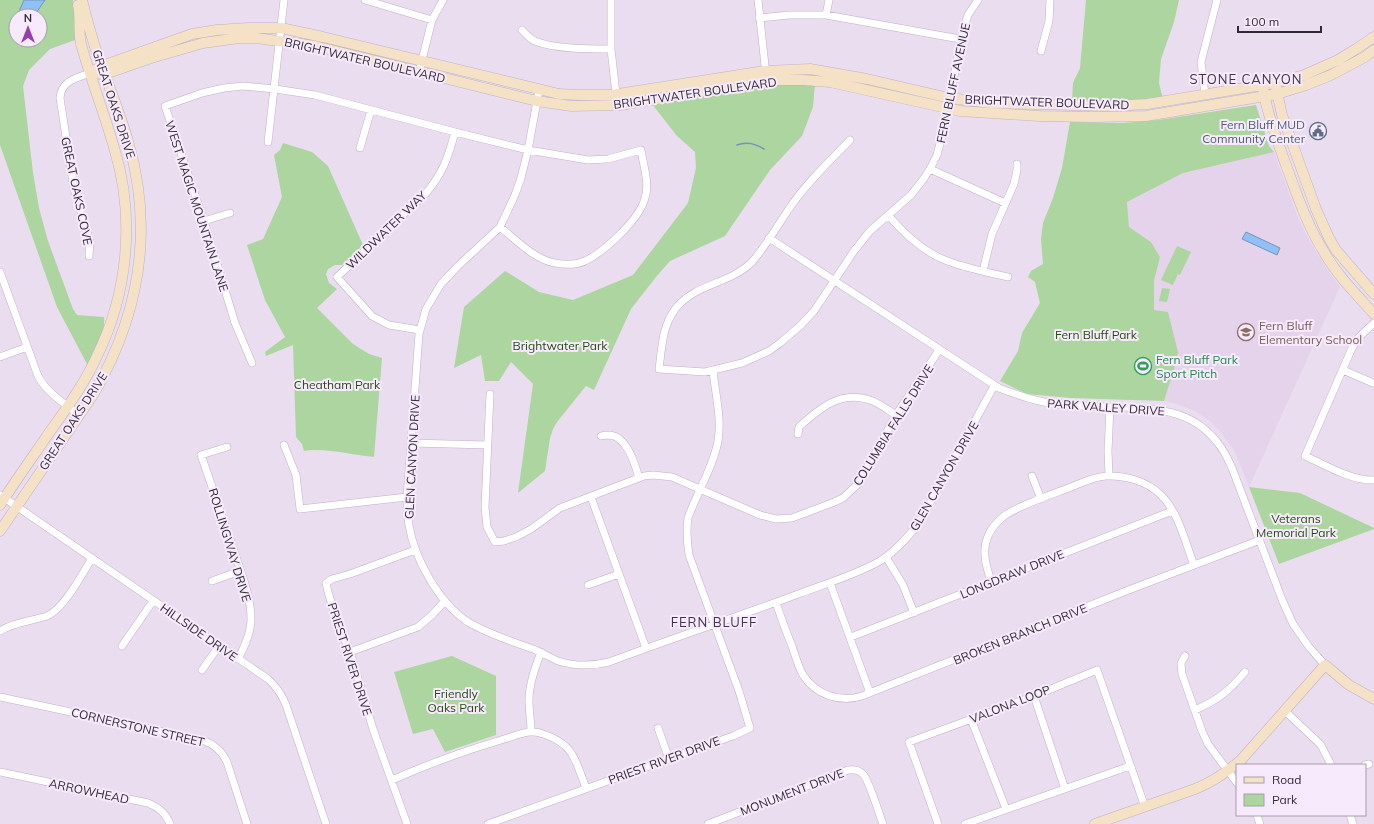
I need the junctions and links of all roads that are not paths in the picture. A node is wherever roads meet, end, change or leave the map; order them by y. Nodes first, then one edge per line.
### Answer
1 (76, 0) edge
2 (82, 0) edge
3 (284, 0) edge
4 (365, 0) edge
5 (443, 0) edge
6 (611, 0) edge
7 (758, 0) edge
8 (829, 0) edge
9 (978, 0) edge
10 (1050, 0) edge
11 (1216, 0) edge
12 (826, 15) junction
13 (759, 18) junction
14 (432, 20) junction
15 (281, 28) junction
16 (522, 30) dead end
17 (1374, 37) edge
18 (960, 39) junction
19 (279, 40) junction
20 (95, 46) junction
21 (611, 49) junction
22 (147, 50) junction
23 (1374, 50) edge
24 (1041, 52) dead end
25 (421, 61) junction
26 (103, 70) junction
27 (419, 72) junction
28 (90, 73) junction
29 (766, 75) junction
30 (1275, 83) junction
31 (275, 89) junction
32 (539, 90) junction
33 (1263, 90) junction
34 (616, 94) junction
35 (1205, 94) junction
36 (1277, 94) junction
37 (537, 101) junction
38 (949, 103) junction
39 (371, 110) junction
40 (455, 132) junction
41 (850, 140) dead end
42 (268, 142) dead end
43 (360, 148) dead end
44 (528, 150) junction
45 (1017, 164) dead end
46 (930, 169) junction
47 (1005, 203) junction
48 (230, 213) dead end
49 (889, 216) junction
50 (204, 222) junction
51 (500, 227) junction
52 (769, 238) junction
53 (89, 256) dead end
54 (983, 271) junction
55 (0, 272) edge
56 (123, 274) junction
57 (138, 276) junction
58 (1008, 278) dead end
59 (835, 280) junction
60 (120, 291) junction
61 (1374, 294) edge
62 (134, 295) junction
63 (1374, 314) edge
64 (1374, 323) edge
65 (420, 330) junction
66 (27, 347) junction
67 (939, 350) junction
68 (0, 357) edge
69 (252, 363) dead end
70 (713, 370) junction
71 (1343, 370) junction
72 (1373, 383) edge
73 (994, 386) junction
74 (490, 394) dead end
75 (68, 406) junction
76 (1110, 407) junction
77 (79, 415) junction
78 (896, 415) junction
79 (798, 434) dead end
80 (601, 436) dead end
81 (412, 443) junction
82 (284, 445) dead end
83 (487, 445) junction
84 (228, 447) dead end
85 (1032, 476) dead end
86 (1109, 476) junction
87 (639, 478) junction
88 (1374, 480) edge
89 (700, 489) junction
90 (408, 497) junction
91 (591, 497) junction
92 (2, 499) edge
93 (1041, 499) junction
94 (16, 506) junction
95 (1172, 511) junction
96 (0, 531) edge
97 (1260, 540) junction
98 (415, 550) junction
99 (886, 557) junction
100 (92, 558) junction
101 (1194, 565) junction
102 (240, 571) junction
103 (619, 574) junction
104 (212, 581) dead end
105 (991, 582) junction
106 (830, 583) junction
107 (588, 584) dead end
108 (153, 601) junction
109 (445, 601) junction
110 (776, 603) junction
111 (914, 613) junction
112 (714, 624) junction
113 (0, 630) edge
114 (851, 637) junction
115 (122, 646) dead end
116 (218, 646) junction
117 (646, 648) junction
118 (350, 652) junction
119 (540, 652) junction
120 (1185, 656) dead end
121 (238, 659) junction
122 (1325, 665) junction
123 (202, 670) dead end
124 (1245, 672) dead end
125 (870, 693) junction
126 (1034, 696) junction
127 (0, 697) edge
128 (1374, 699) edge
129 (1195, 710) junction
130 (1285, 711) junction
131 (971, 719) junction
132 (658, 728) dead end
133 (531, 732) junction
134 (670, 759) junction
135 (1236, 764) edge
136 (1236, 764) edge
137 (1330, 764) edge
138 (1130, 766) junction
139 (1228, 771) junction
140 (0, 772) edge
141 (392, 780) junction
142 (1236, 782) edge
143 (586, 788) junction
144 (1065, 789) junction
145 (1145, 806) junction
146 (1006, 809) junction
147 (170, 824) edge
148 (247, 824) edge
149 (326, 824) edge
150 (407, 824) edge
151 (488, 824) edge
152 (708, 824) edge
153 (883, 824) edge
154 (938, 824) edge
155 (965, 824) edge
156 (1096, 824) edge

1 - 28 street, GREAT OAKS DRIVE
2 - 20 street, GREAT OAKS DRIVE
3 - 15 street
4 - 14 street
5 - 14 street
6 - 21 street
7 - 13 street
8 - 12 street
9 - 18 street, FERN BLUFF AVENUE
10 - 24 street
11 - 35 street
12 - 13 street
12 - 18 street
13 - 29 street
14 - 25 street
15 - 19 street
15 - 22 street, BRIGHTWATER BOULEVARD
15 - 25 street, BRIGHTWATER BOULEVARD
16 - 21 street
17 - 30 street
18 - 38 street, FERN BLUFF AVENUE
19 - 26 street, BRIGHTWATER BOULEVARD
19 - 27 street, BRIGHTWATER BOULEVARD
19 - 31 street
20 - 22 street
20 - 26 street, GREAT OAKS DRIVE
21 - 34 street
22 - 26 street, BRIGHTWATER BOULEVARD
23 - 36 street, BRIGHTWATER BOULEVARD
25 - 27 street
25 - 32 street, BRIGHTWATER BOULEVARD
26 - 28 street, BRIGHTWATER BOULEVARD
26 - 57 street, GREAT OAKS DRIVE
27 - 37 street, BRIGHTWATER BOULEVARD
28 - 53 street, GREAT OAKS COVE
28 - 56 street, GREAT OAKS DRIVE
29 - 34 street, BRIGHTWATER BOULEVARD
29 - 37 street, BRIGHTWATER BOULEVARD
29 - 38 street, BRIGHTWATER BOULEVARD
30 - 33 street
30 - 36 street
31 - 39 street, WEST MAGIC MOUNTAIN LANE
31 - 42 street
31 - 50 street, WEST MAGIC MOUNTAIN LANE
32 - 34 street, BRIGHTWATER BOULEVARD
32 - 37 street, GLEN CANYON DRIVE
33 - 35 street, BRIGHTWATER BOULEVARD
33 - 36 street, BRIGHTWATER BOULEVARD
33 - 38 street, BRIGHTWATER BOULEVARD
33 - 63 street
35 - 38 street, BRIGHTWATER BOULEVARD
36 - 61 street
37 - 44 street, GLEN CANYON DRIVE
38 - 46 street, FERN BLUFF AVENUE
39 - 40 street, WEST MAGIC MOUNTAIN LANE
39 - 43 street
40 - 44 street, WEST MAGIC MOUNTAIN LANE
40 - 65 street, WILDWATER WAY
41 - 52 street
44 - 51 street, GLEN CANYON DRIVE
44 - 51 street, WEST MAGIC MOUNTAIN LANE
45 - 47 street
46 - 47 street
46 - 49 street, FERN BLUFF AVENUE
47 - 54 street
48 - 50 street
49 - 54 street
49 - 59 street, FERN BLUFF AVENUE
50 - 69 street, WEST MAGIC MOUNTAIN LANE
51 - 65 street, GLEN CANYON DRIVE
52 - 59 street, PARK VALLEY DRIVE
52 - 70 street, FERN BLUFF AVENUE
54 - 58 street
55 - 66 street
56 - 57 street
56 - 60 street, GREAT OAKS DRIVE
57 - 62 street, GREAT OAKS DRIVE
59 - 67 street, PARK VALLEY DRIVE
59 - 70 street, FERN BLUFF AVENUE
60 - 62 street
60 - 75 street, GREAT OAKS DRIVE
62 - 77 street, GREAT OAKS DRIVE
64 - 71 street
65 - 81 street, GLEN CANYON DRIVE
66 - 68 street
66 - 75 street
67 - 73 street, PARK VALLEY DRIVE
67 - 78 street, COLUMBIA FALLS DRIVE
70 - 89 street
71 - 72 street
71 - 88 street
73 - 76 street, PARK VALLEY DRIVE
73 - 99 street, GLEN CANYON DRIVE
74 - 83 street, COLUMBIA FALLS DRIVE
75 - 77 street
75 - 92 street, GREAT OAKS DRIVE
76 - 86 street
76 - 97 street, PARK VALLEY DRIVE
77 - 94 street, GREAT OAKS DRIVE
78 - 79 street
78 - 89 street, COLUMBIA FALLS DRIVE
80 - 87 street
81 - 83 street
81 - 90 street, GLEN CANYON DRIVE
82 - 90 street
83 - 91 street, COLUMBIA FALLS DRIVE
84 - 102 street, ROLLINGWAY DRIVE
85 - 93 street
86 - 93 street
86 - 95 street
87 - 89 street, COLUMBIA FALLS DRIVE
87 - 91 street, COLUMBIA FALLS DRIVE
89 - 112 street
90 - 98 street, GLEN CANYON DRIVE
91 - 103 street
92 - 94 street, HILLSIDE DRIVE
93 - 105 street
94 - 96 street, GREAT OAKS DRIVE
94 - 100 street, HILLSIDE DRIVE
95 - 101 street
95 - 105 street, LONGDRAW DRIVE
97 - 101 street, BROKEN BRANCH DRIVE
97 - 122 street, PARK VALLEY DRIVE
98 - 109 street, GLEN CANYON DRIVE
98 - 118 street, PRIEST RIVER DRIVE
99 - 106 street, GLEN CANYON DRIVE
99 - 111 street
100 - 108 street, HILLSIDE DRIVE
100 - 113 street
101 - 125 street, BROKEN BRANCH DRIVE
102 - 104 street
102 - 121 street, ROLLINGWAY DRIVE
103 - 107 street
103 - 117 street
105 - 111 street, LONGDRAW DRIVE
106 - 110 street, GLEN CANYON DRIVE
106 - 114 street
108 - 115 street
108 - 116 street, HILLSIDE DRIVE
109 - 118 street
109 - 119 street, GLEN CANYON DRIVE
110 - 112 street, GLEN CANYON DRIVE
110 - 125 street, BROKEN BRANCH DRIVE
111 - 114 street, LONGDRAW DRIVE
112 - 117 street, GLEN CANYON DRIVE
112 - 134 street, PRIEST RIVER DRIVE
114 - 125 street
116 - 121 street, HILLSIDE DRIVE
116 - 123 street
117 - 119 street, GLEN CANYON DRIVE
118 - 141 street, PRIEST RIVER DRIVE
119 - 133 street
120 - 129 street
121 - 149 street, HILLSIDE DRIVE
122 - 128 street, PARK VALLEY DRIVE
122 - 130 street
124 - 129 street
126 - 131 street, VALONA LOOP
126 - 138 street, VALONA LOOP
126 - 144 street
127 - 148 street, CORNERSTONE STREET
129 - 139 street
130 - 135 street
130 - 137 street
131 - 146 street
131 - 154 street, VALONA LOOP
132 - 134 street
133 - 141 street
133 - 143 street
134 - 143 street, PRIEST RIVER DRIVE
136 - 139 street
138 - 144 street
138 - 145 street, VALONA LOOP
139 - 142 street
139 - 145 street
140 - 147 street, ARROWHEAD
141 - 150 street, PRIEST RIVER DRIVE
143 - 151 street, PRIEST RIVER DRIVE
144 - 146 street
145 - 156 street
146 - 155 street
152 - 153 street, MONUMENT DRIVE

